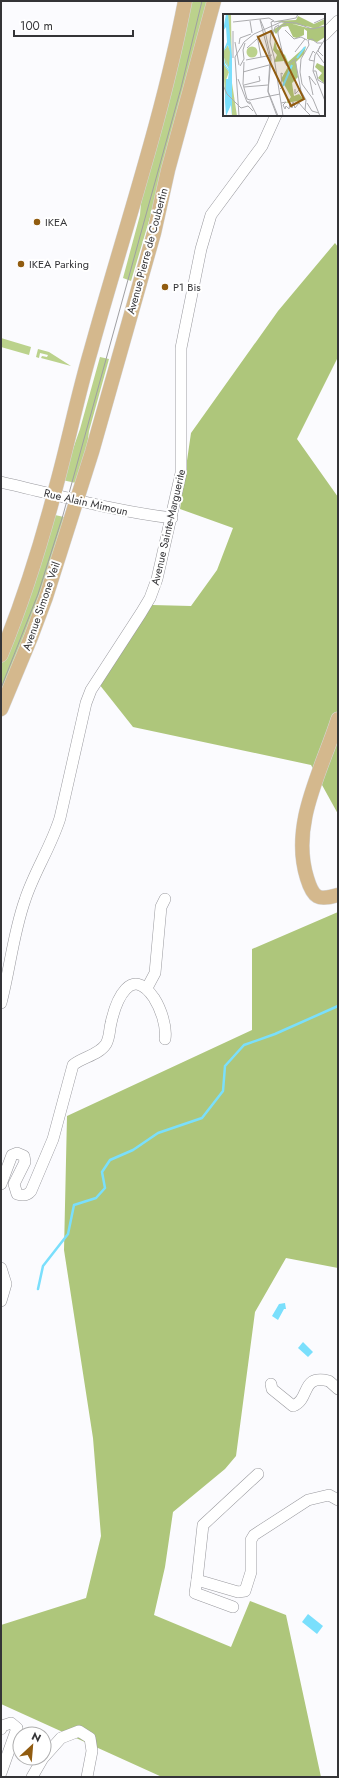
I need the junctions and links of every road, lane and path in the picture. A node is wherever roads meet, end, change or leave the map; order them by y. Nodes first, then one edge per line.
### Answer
1 (185, 1) edge
2 (214, 1) edge
3 (338, 21) edge
4 (325, 34) edge
5 (276, 116) edge
6 (1, 482) edge
7 (54, 495) junction
8 (76, 501) junction
9 (172, 518) junction
10 (1, 655) edge
11 (1, 709) edge
12 (338, 719) edge
13 (338, 895) edge
14 (165, 899) dead end
15 (147, 988) junction
16 (1, 1003) edge
17 (165, 1039) dead end
18 (1, 1184) edge
19 (1, 1268) edge
20 (1, 1301) edge
21 (271, 1384) dead end
22 (338, 1389) edge
23 (258, 1474) dead end
24 (338, 1500) edge
25 (197, 1580) junction
26 (233, 1607) dead end
27 (1, 1729) edge
28 (52, 1748) edge
29 (39, 1766) edge
30 (1, 1773) edge
31 (32, 1777) edge
32 (87, 1777) edge

1 - 7 main road
2 - 8 main road, Avenue Pierre de Coubertin
3 - 4 street
5 - 9 street, Avenue Sainte-Marguerite
6 - 7 street, Rue Alain Mimoun
7 - 8 street, Rue Alain Mimoun
7 - 10 main road, Avenue Simone Veil
8 - 9 street, Rue Alain Mimoun
8 - 11 main road, Avenue Simone Veil
9 - 16 street, Avenue Sainte-Marguerite
12 - 13 main road
14 - 15 street
15 - 17 street
15 - 18 street
19 - 20 street
21 - 22 street
23 - 25 street
24 - 25 street
25 - 26 street
27 - 30 street
28 - 32 street
29 - 31 street

